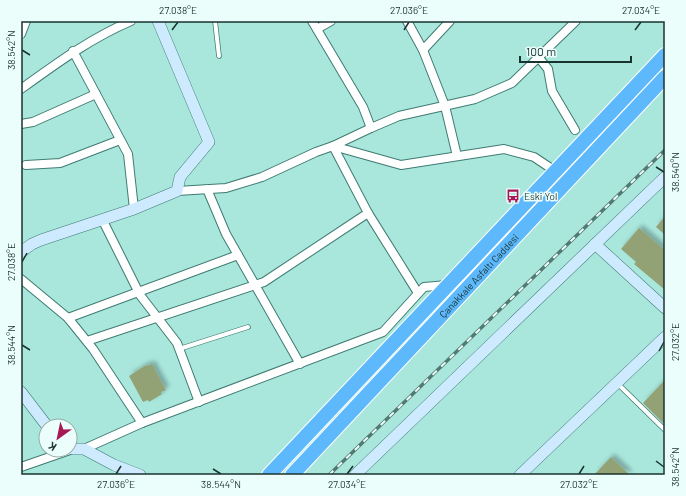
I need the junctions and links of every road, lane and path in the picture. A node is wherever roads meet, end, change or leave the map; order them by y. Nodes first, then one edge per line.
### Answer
1 (26, 21) edge
2 (131, 21) edge
3 (158, 21) edge
4 (215, 21) edge
5 (312, 21) edge
6 (331, 21) edge
7 (407, 21) edge
8 (450, 21) edge
9 (576, 21) edge
10 (316, 29) junction
11 (21, 34) edge
12 (423, 50) junction
13 (73, 51) junction
14 (665, 55) edge
15 (219, 56) dead end
16 (539, 58) junction
17 (665, 77) edge
18 (21, 89) edge
19 (96, 94) junction
20 (445, 106) junction
21 (21, 124) edge
22 (371, 128) junction
23 (575, 130) dead end
24 (120, 140) junction
25 (333, 146) junction
26 (457, 156) junction
27 (26, 165) dead end
28 (556, 171) junction
29 (665, 177) edge
30 (207, 189) junction
31 (177, 191) junction
32 (134, 209) junction
33 (368, 213) junction
34 (102, 219) junction
35 (595, 244) junction
36 (21, 252) edge
37 (238, 255) junction
38 (21, 279) edge
39 (255, 284) junction
40 (447, 285) junction
41 (138, 292) junction
42 (418, 293) junction
43 (665, 308) edge
44 (68, 318) junction
45 (157, 318) junction
46 (248, 327) dead end
47 (665, 337) edge
48 (87, 341) junction
49 (179, 350) junction
50 (300, 364) junction
51 (617, 383) junction
52 (21, 392) edge
53 (199, 402) junction
54 (41, 418) edge
55 (142, 423) junction
56 (665, 430) edge
57 (78, 447) edge
58 (78, 449) edge
59 (47, 458) edge
60 (21, 467) edge
61 (140, 475) edge
62 (269, 475) edge
63 (292, 475) edge
64 (355, 475) edge
65 (520, 475) edge

1 - 11 street
2 - 13 street
3 - 31 street
4 - 15 lane
5 - 10 street
6 - 10 street
7 - 12 street
8 - 12 street
9 - 16 street
10 - 22 street
12 - 20 street
13 - 18 street
13 - 19 street
14 - 28 highway
16 - 20 street
16 - 23 street
17 - 63 highway, Çanakkale Asfaltı Caddesi
19 - 21 street
19 - 24 street
20 - 22 street
20 - 26 street
22 - 25 street
24 - 27 street
24 - 32 street
25 - 26 street
25 - 30 street
25 - 33 street
26 - 28 street
28 - 40 highway
29 - 35 street
30 - 31 street
30 - 37 street
31 - 32 street
32 - 34 street
33 - 39 street
33 - 42 street
34 - 36 street
34 - 41 street
35 - 43 street
35 - 64 street
37 - 39 street
37 - 41 street
38 - 44 street
39 - 45 street
39 - 50 street
40 - 42 street
40 - 62 highway
41 - 44 street
41 - 45 street
42 - 50 street
44 - 48 street
45 - 48 street
45 - 49 street
46 - 49 lane
47 - 51 street
48 - 55 street
49 - 53 street
50 - 53 street
51 - 56 lane
51 - 65 street
52 - 54 street
53 - 55 street
55 - 57 street
58 - 61 street
59 - 60 street

